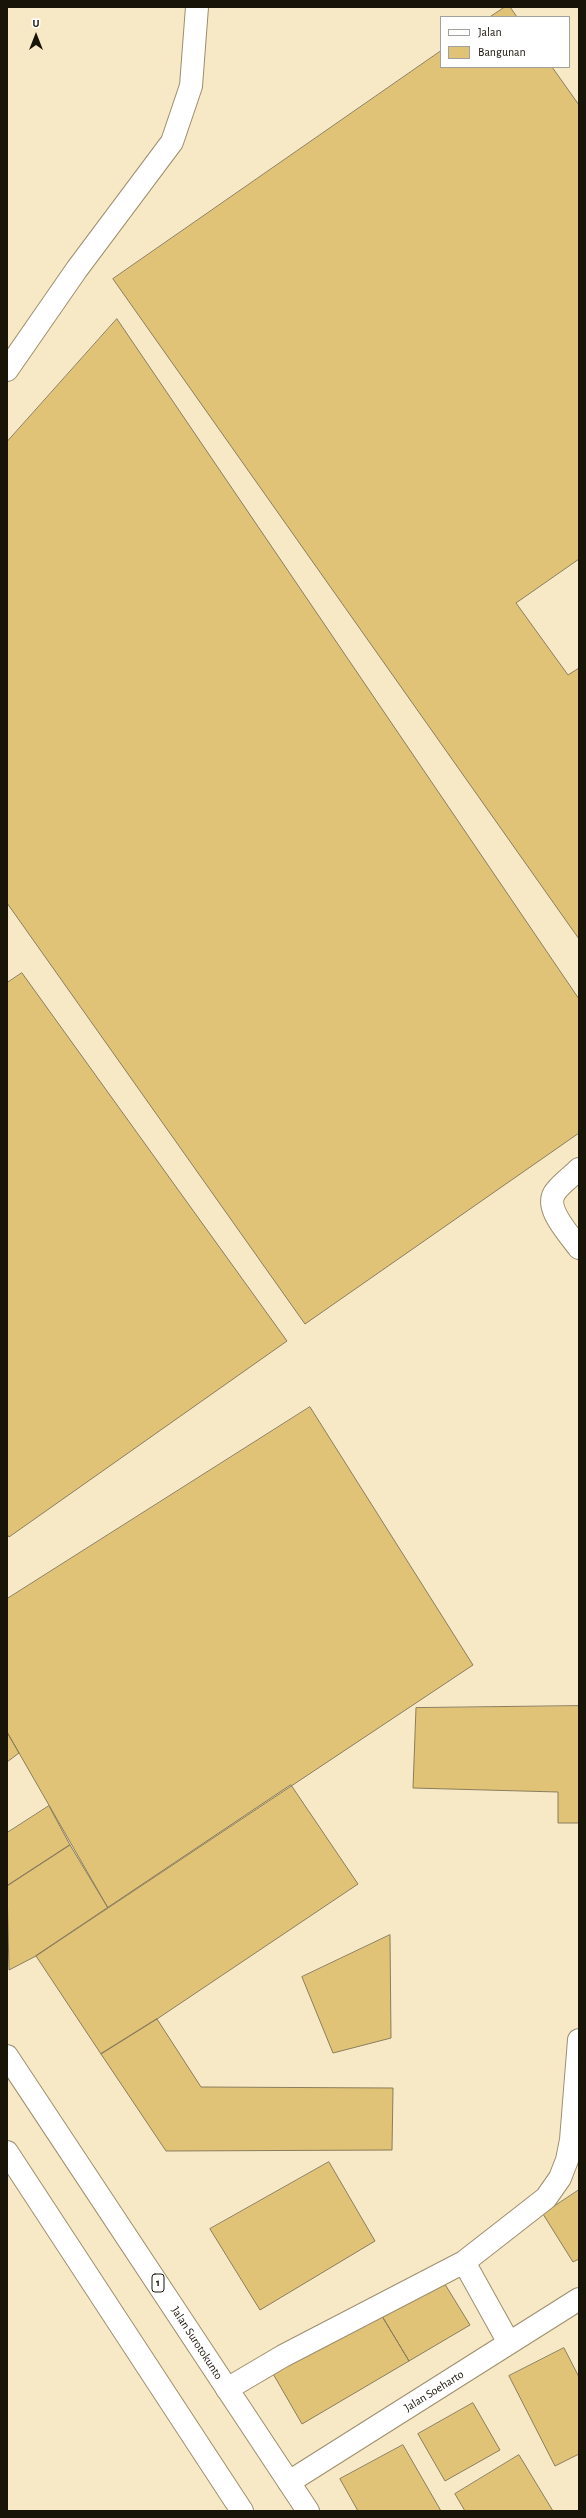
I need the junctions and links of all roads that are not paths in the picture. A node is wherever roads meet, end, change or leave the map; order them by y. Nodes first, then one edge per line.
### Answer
1 (198, 7) edge
2 (7, 370) edge
3 (579, 1169) edge
4 (579, 1248) edge
5 (579, 2040) edge
6 (7, 2056) edge
7 (7, 2152) edge
8 (464, 2262) junction
9 (579, 2299) edge
10 (509, 2343) junction
11 (227, 2389) junction
12 (289, 2482) junction
13 (242, 2511) edge
14 (308, 2511) edge

1 - 2 main road
3 - 4 main road
5 - 8 main road
6 - 11 main road, Jalan Surotokunto / 1
7 - 13 main road
8 - 10 main road
8 - 11 main road
9 - 10 main road, Jalan Soeharto
10 - 12 main road, Jalan Soeharto
11 - 12 main road, Jalan Surotokunto / 1
12 - 14 main road, Jalan Surotokunto / 1

